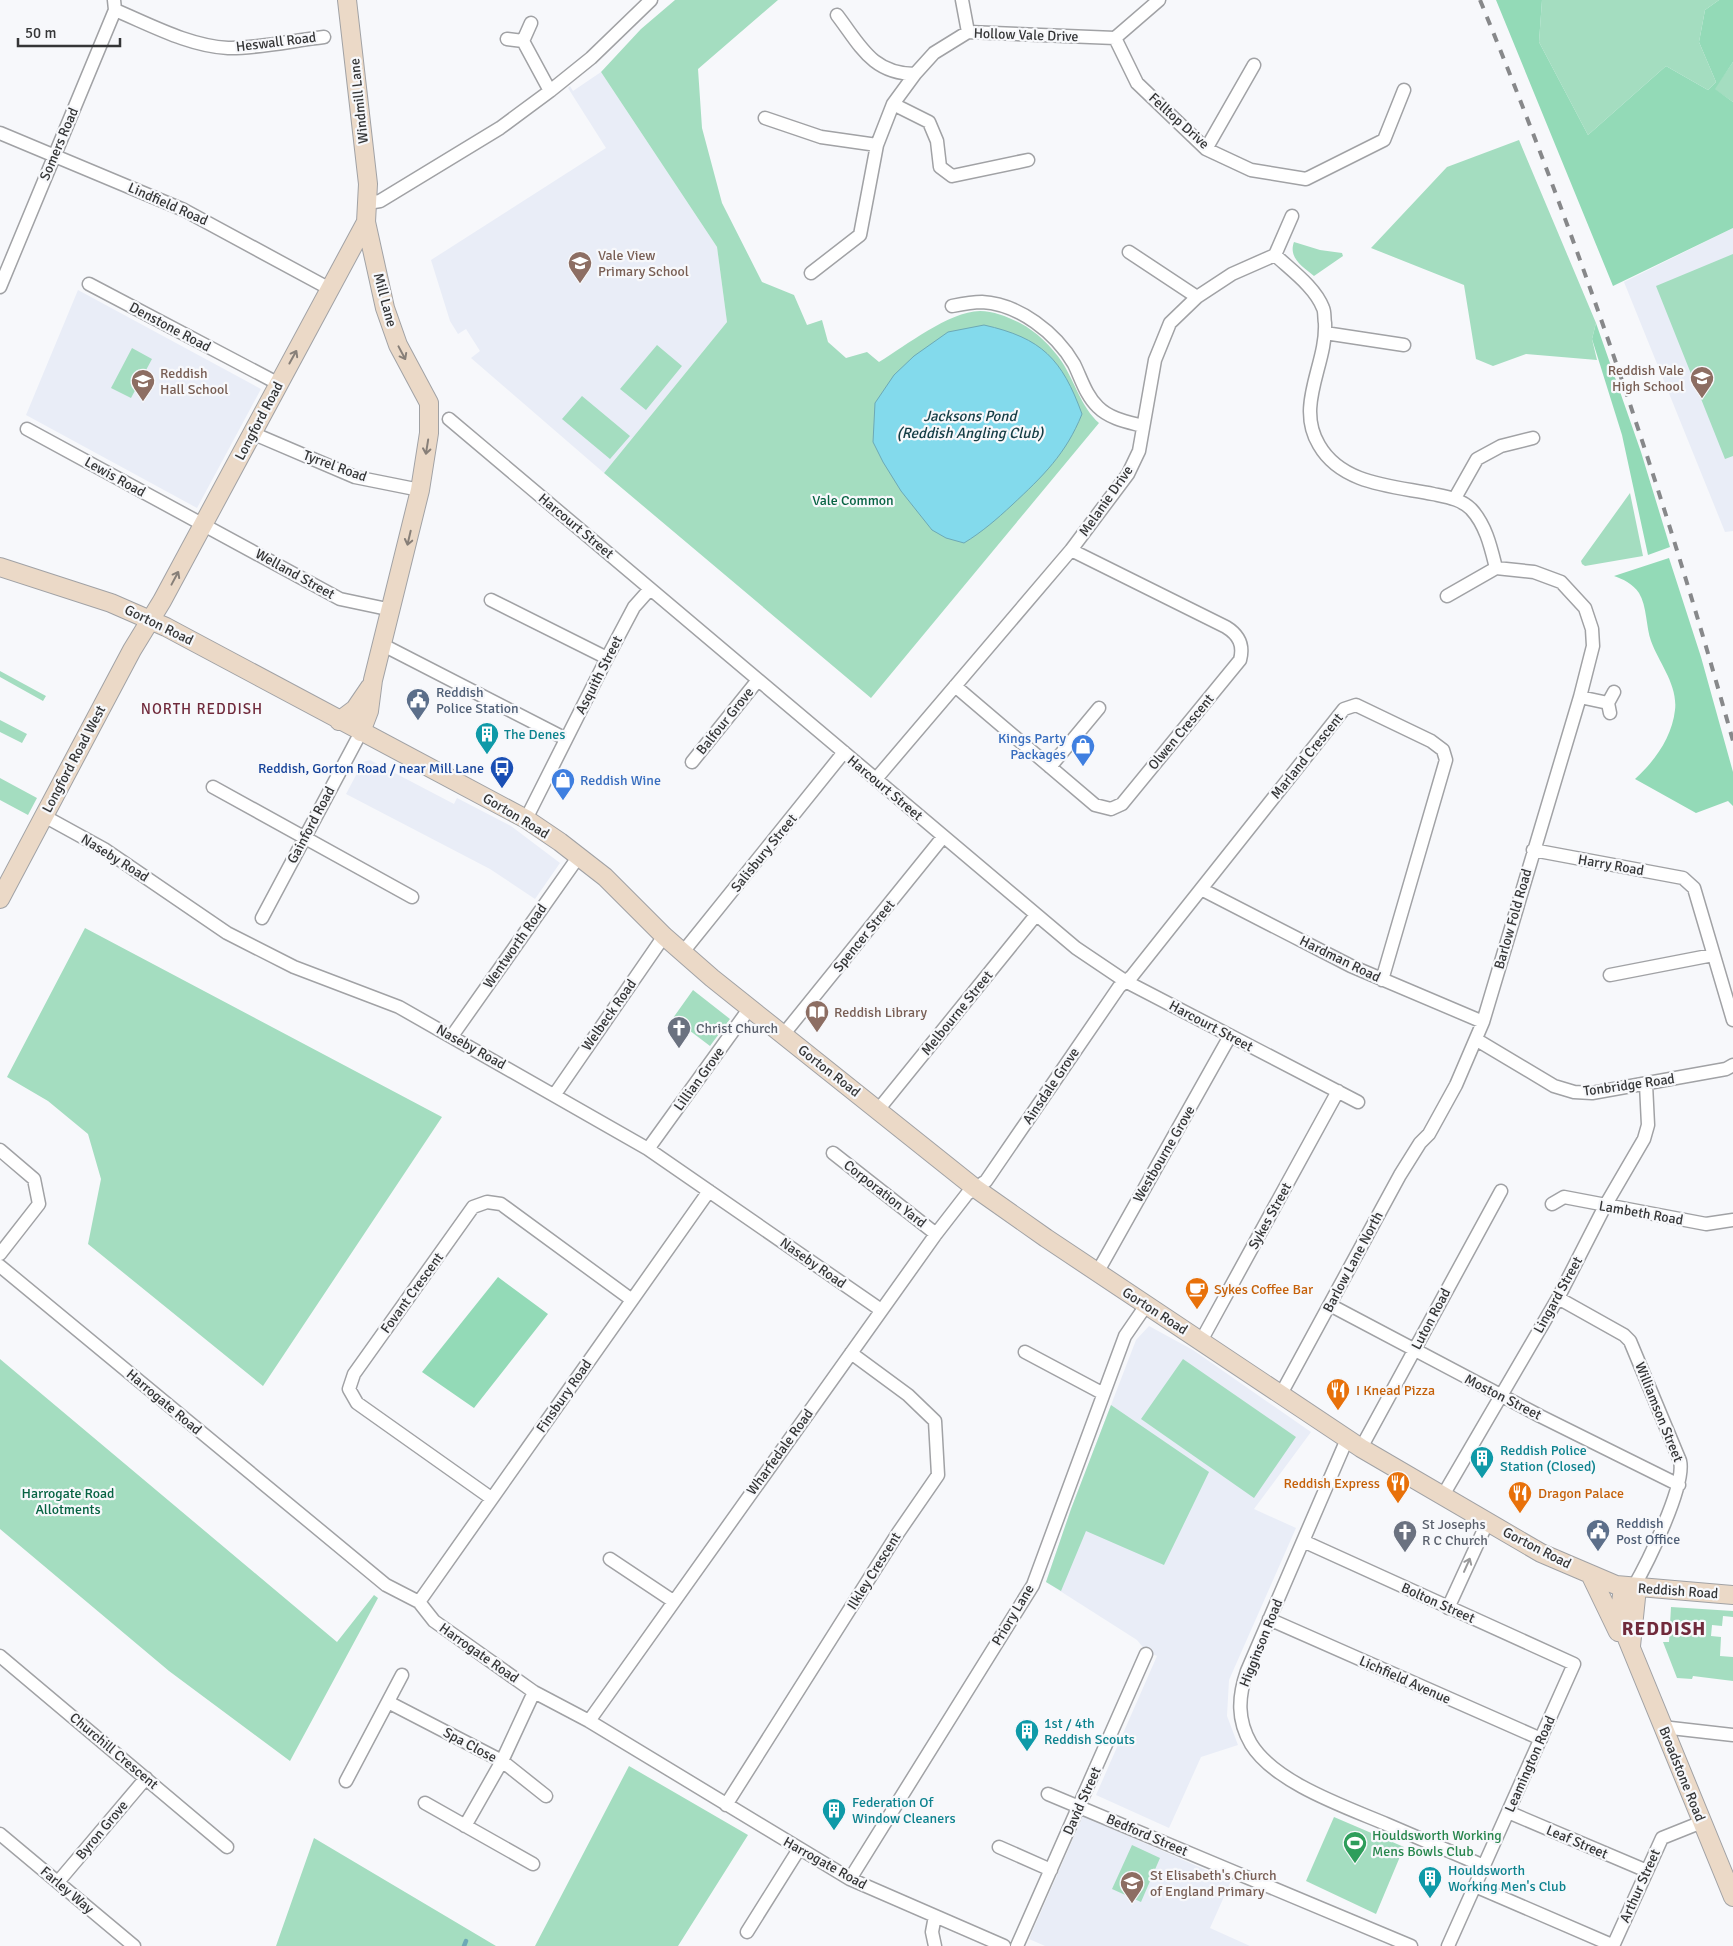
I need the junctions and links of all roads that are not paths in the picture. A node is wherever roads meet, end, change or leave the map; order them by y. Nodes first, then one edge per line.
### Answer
1 (347, 0) edge
2 (651, 0) edge
3 (962, 0) edge
4 (1159, 0) edge
5 (115, 5) edge
6 (837, 15) dead end
7 (531, 23) dead end
8 (968, 32) junction
9 (324, 37) dead end
10 (1114, 38) junction
11 (507, 39) dead end
12 (523, 41) junction
13 (1254, 65) dead end
14 (915, 74) junction
15 (1404, 90) dead end
16 (550, 91) junction
17 (893, 104) junction
18 (765, 118) dead end
19 (0, 133) edge
20 (877, 145) junction
21 (1206, 148) junction
22 (55, 155) junction
23 (1028, 160) dead end
24 (368, 202) junction
25 (1292, 216) dead end
26 (366, 222) junction
27 (1129, 252) dead end
28 (1275, 254) junction
29 (343, 266) junction
30 (376, 269) junction
31 (812, 273) dead end
32 (89, 284) dead end
33 (0, 288) edge
34 (330, 289) junction
35 (1197, 297) junction
36 (952, 306) dead end
37 (1325, 333) junction
38 (1404, 345) dead end
39 (279, 384) junction
40 (449, 419) dead end
41 (1144, 426) junction
42 (27, 429) dead end
43 (252, 433) junction
44 (1533, 438) dead end
45 (420, 490) junction
46 (1455, 498) junction
47 (203, 525) junction
48 (1071, 550) junction
49 (0, 567) edge
50 (1496, 568) junction
51 (650, 589) junction
52 (1446, 596) dead end
53 (490, 600) dead end
54 (392, 610) junction
55 (150, 620) junction
56 (383, 645) junction
57 (607, 658) junction
58 (373, 680) junction
59 (758, 680) junction
60 (955, 686) junction
61 (1580, 697) junction
62 (1611, 702) dead end
63 (1099, 708) dead end
64 (339, 721) junction
65 (361, 732) junction
66 (566, 739) junction
67 (844, 752) junction
68 (692, 762) dead end
69 (1050, 767) junction
70 (876, 780) junction
71 (213, 787) dead end
72 (44, 816) junction
73 (526, 819) junction
74 (943, 837) junction
75 (305, 838) junction
76 (1533, 850) junction
77 (579, 856) junction
78 (1201, 889) junction
79 (412, 896) dead end
80 (0, 899) edge
81 (1036, 915) junction
82 (262, 918) dead end
83 (664, 936) junction
84 (683, 952) junction
85 (1713, 955) junction
86 (1610, 975) dead end
87 (1382, 980) junction
88 (1125, 981) junction
89 (750, 1009) junction
90 (1733, 1020) edge
91 (1483, 1022) junction
92 (783, 1035) junction
93 (452, 1036) junction
94 (1230, 1036) junction
95 (1477, 1040) junction
96 (1733, 1064) edge
97 (1646, 1084) junction
98 (1338, 1091) junction
99 (555, 1094) junction
100 (1358, 1102) dead end
101 (878, 1110) junction
102 (1430, 1134) joint
103 (648, 1149) junction
104 (0, 1150) edge
105 (833, 1153) dead end
106 (975, 1188) junction
107 (709, 1191) junction
108 (1501, 1191) dead end
109 (1552, 1204) dead end
110 (1605, 1206) junction
111 (1733, 1220) edge
112 (936, 1234) junction
113 (0, 1254) edge
114 (0, 1266) edge
115 (1097, 1273) junction
116 (1558, 1298) junction
117 (632, 1300) junction
118 (1147, 1304) junction
119 (1330, 1305) junction
120 (881, 1310) junction
121 (1202, 1340) junction
122 (1414, 1350) junction
123 (1025, 1352) dead end
124 (851, 1353) junction
125 (1102, 1393) junction
126 (1281, 1394) junction
127 (1501, 1395) junction
128 (1354, 1443) junction
129 (1679, 1485) junction
130 (1442, 1497) junction
131 (491, 1498) junction
132 (1487, 1523) junction
133 (1303, 1542) junction
134 (610, 1559) dead end
135 (1590, 1574) junction
136 (1631, 1588) junction
137 (1733, 1595) edge
138 (673, 1600) junction
139 (419, 1602) junction
140 (1448, 1608) junction
141 (1269, 1619) junction
142 (1631, 1651) junction
143 (1146, 1654) dead end
144 (0, 1656) edge
145 (1574, 1664) joint
146 (402, 1675) dead end
147 (534, 1692) junction
148 (388, 1702) junction
149 (589, 1720) junction
150 (1662, 1727) junction
151 (1733, 1735) edge
152 (1541, 1740) junction
153 (502, 1761) junction
154 (146, 1778) junction
155 (346, 1781) dead end
156 (1048, 1794) dead end
157 (546, 1796) dead end
158 (425, 1803) dead end
159 (726, 1805) junction
160 (1080, 1807) junction
161 (1508, 1812) junction
162 (1702, 1822) junction
163 (464, 1826) junction
164 (0, 1834) edge
165 (227, 1847) dead end
166 (999, 1847) dead end
167 (799, 1849) junction
168 (533, 1864) dead end
169 (1484, 1866) junction
170 (1051, 1870) junction
171 (1647, 1871) junction
172 (850, 1879) junction
173 (58, 1882) junction
174 (1475, 1886) junction
175 (1733, 1896) edge
176 (936, 1916) junction
177 (747, 1932) dead end
178 (134, 1946) edge
179 (936, 1946) edge
180 (1004, 1946) edge
181 (1017, 1946) edge
182 (1411, 1946) edge
183 (1448, 1946) edge
184 (1613, 1946) edge

1 - 24 main road, Windmill Lane
2 - 16 street
3 - 8 street
4 - 10 street
5 - 9 street, Heswall Road
5 - 22 street, Somers Road
6 - 14 street
7 - 12 street
8 - 10 street, Hollow Vale Drive
8 - 14 street, Hollow Vale Drive
10 - 21 street, Felltop Drive
11 - 12 street
12 - 16 street
13 - 21 street
14 - 17 street, Hollow Vale Drive
15 - 21 street, Felltop Drive
16 - 24 street
17 - 20 street, Hollow Vale Drive
17 - 23 street
18 - 20 street
19 - 22 street, Lindfield Road
20 - 31 street, Hollow Vale Drive
22 - 33 street, Somers Road
22 - 34 street, Lindfield Road
24 - 26 main road, Mill Lane
25 - 28 street
26 - 29 main road, Longford Road
26 - 30 main road, Mill Lane
27 - 35 street
28 - 35 street, Melanie Drive
28 - 37 street
29 - 30 main road
29 - 34 main road, Longford Road
30 -> 45 main road, Mill Lane
32 - 39 street, Denstone Road
39 -> 34 main road, Longford Road
35 - 41 street, Melanie Drive
36 - 41 street
37 - 38 street
37 - 46 street
39 - 43 main road, Longford Road
40 - 51 street, Harcourt Street
41 - 48 street, Melanie Drive
42 - 47 street, Lewis Road
43 - 45 street, Tyrrel Road
43 - 47 main road, Longford Road
44 - 46 street
45 -> 54 main road, Mill Lane
46 - 50 street
47 - 54 street, Welland Street
55 -> 47 main road, Longford Road
48 - 60 street, Melanie Drive
48 - 69 street, Olwen Crescent
49 - 55 main road, Gorton Road
50 - 52 street
50 - 61 street, Barlow Fold Road
51 - 57 street, Asquith Street
51 - 59 street, Harcourt Street
53 - 57 street
54 - 56 main road, Mill Lane
55 - 64 main road, Gorton Road
55 - 72 main road, Longford Road West
56 - 58 main road, Mill Lane
56 - 66 street
57 - 66 street, Asquith Street
58 - 64 main road
58 - 65 main road, Mill Lane
59 - 67 street, Harcourt Street
59 - 68 street, Balfour Grove
60 - 69 street, Olwen Crescent
60 - 70 street, Melanie Drive
61 - 62 street
61 - 76 street, Barlow Fold Road
63 - 69 street
64 - 65 main road, Gorton Road
65 - 73 main road, Gorton Road
65 - 75 street, Gainford Road
66 - 73 street, Asquith Street
67 - 70 street, Harcourt Street
67 - 84 street, Salisbury Street
70 - 74 street, Harcourt Street
71 - 75 street
72 - 80 main road, Longford Road West
72 - 93 street, Naseby Road
73 - 77 main road, Gorton Road
74 - 81 street, Harcourt Street
74 - 92 street, Spencer Street
75 - 79 street
75 - 82 street, Gainford Road
76 - 85 street, Harry Road
76 - 91 street, Barlow Fold Road
77 - 83 main road, Gorton Road
77 - 93 street, Wentworth Road
78 - 87 street, Hardman Road
78 - 87 street, Marland Crescent
78 - 88 street, Marland Crescent
81 - 88 street, Harcourt Street
81 - 101 street, Melbourne Street
83 - 84 main road, Gorton Road
83 - 99 street, Welbeck Road
84 - 89 main road, Gorton Road
85 - 86 street
85 - 90 street
87 - 91 street, Hardman Road
88 - 94 street, Harcourt Street
88 - 106 street, Ainsdale Grove
89 - 92 main road, Gorton Road
89 - 103 street, Lillian Grove
91 - 95 street, Barlow Fold Road
92 - 101 main road, Gorton Road
93 - 99 street, Naseby Road
94 - 98 street, Harcourt Street
94 - 115 street, Westbourne Grove
95 - 97 street, Tonbridge Road
95 - 102 street, Barlow Fold Road
96 - 97 street, Tonbridge Road
97 - 110 street, Lingard Street
98 - 100 street, Harcourt Street
98 - 121 street, Sykes Street
99 - 103 street, Naseby Road
101 - 106 main road, Gorton Road
102 - 119 street, Barlow Lane North
103 - 107 street, Naseby Road
104 - 113 street
105 - 112 street, Corporation Yard
106 - 112 street, Wharfedale Road
106 - 115 main road, Gorton Road
107 - 117 street, Finsbury Road
107 - 120 street, Naseby Road
108 - 122 street, Luton Road
109 - 110 street, Lambeth Road
110 - 111 street, Lambeth Road
110 - 116 street, Lingard Street
112 - 120 street, Wharfedale Road
114 - 139 street, Harrogate Road
115 - 118 main road, Gorton Road
116 - 127 street, Lingard Street
116 - 129 street, Williamson Street
117 - 131 street, Finsbury Road
117 - 131 street, Fovant Crescent
118 - 121 main road, Gorton Road
118 - 125 street, Priory Lane
119 - 122 street, Moston Street
119 - 126 street, Barlow Lane North
120 - 124 street, Wharfedale Road
121 - 126 main road, Gorton Road
122 - 127 street, Moston Street
122 - 128 street, Luton Road
123 - 125 street
124 - 138 street, Wharfedale Road
124 - 159 street, Ilkley Crescent
125 - 172 street, Priory Lane
126 - 128 main road, Gorton Road
127 - 129 street, Moston Street
127 - 130 street, Lingard Street
128 - 130 main road, Gorton Road
128 - 133 street, Higginson Road
129 - 136 street, Williamson Street
130 - 132 main road, Gorton Road
131 - 139 street, Finsbury Road
132 - 135 main road, Gorton Road
140 -> 132 street
133 - 140 street, Bolton Street
133 - 141 street, Higginson Road
134 - 138 street
135 - 136 main road, Gorton Road
135 - 142 main road
136 - 137 main road, Reddish Road
136 - 142 main road, Broadstone Road
138 - 149 street, Wharfedale Road
139 - 147 street, Harrogate Road
140 - 145 street, Bolton Street
141 - 152 street, Lichfield Avenue
141 - 169 street, Higginson Road
142 - 150 main road, Broadstone Road
143 - 160 street, David Street
144 - 154 street, Churchill Crescent
145 - 152 street, Leamington Road
146 - 148 street
147 - 149 street, Harrogate Road
147 - 153 street
148 - 153 street, Spa Close
148 - 155 street
149 - 159 street, Harrogate Road
150 - 151 street
150 - 162 main road, Broadstone Road
152 - 161 street, Leamington Road
153 - 157 street, Spa Close
153 - 163 street
154 - 165 street, Churchill Crescent
154 - 173 street, Byron Grove
156 - 160 street, Bedford Street
158 - 163 street
159 - 167 street, Harrogate Road
160 - 170 street, David Street
160 - 182 street, Bedford Street
161 - 169 street, Leamington Road
161 - 171 street, Leaf Street
162 - 171 street, Arthur Street
162 - 175 main road, Broadstone Road
163 - 168 street
164 - 173 street, Farley Way
166 - 170 street
167 - 172 street, Harrogate Road
167 - 177 street
169 - 174 street, Leamington Road
170 - 181 street, David Street
171 - 184 street, Arthur Street
172 - 176 street, Harrogate Road
173 - 178 street, Farley Way
174 - 183 street, Leamington Road
174 - 184 street
176 - 179 street
176 - 180 street, Harrogate Road

